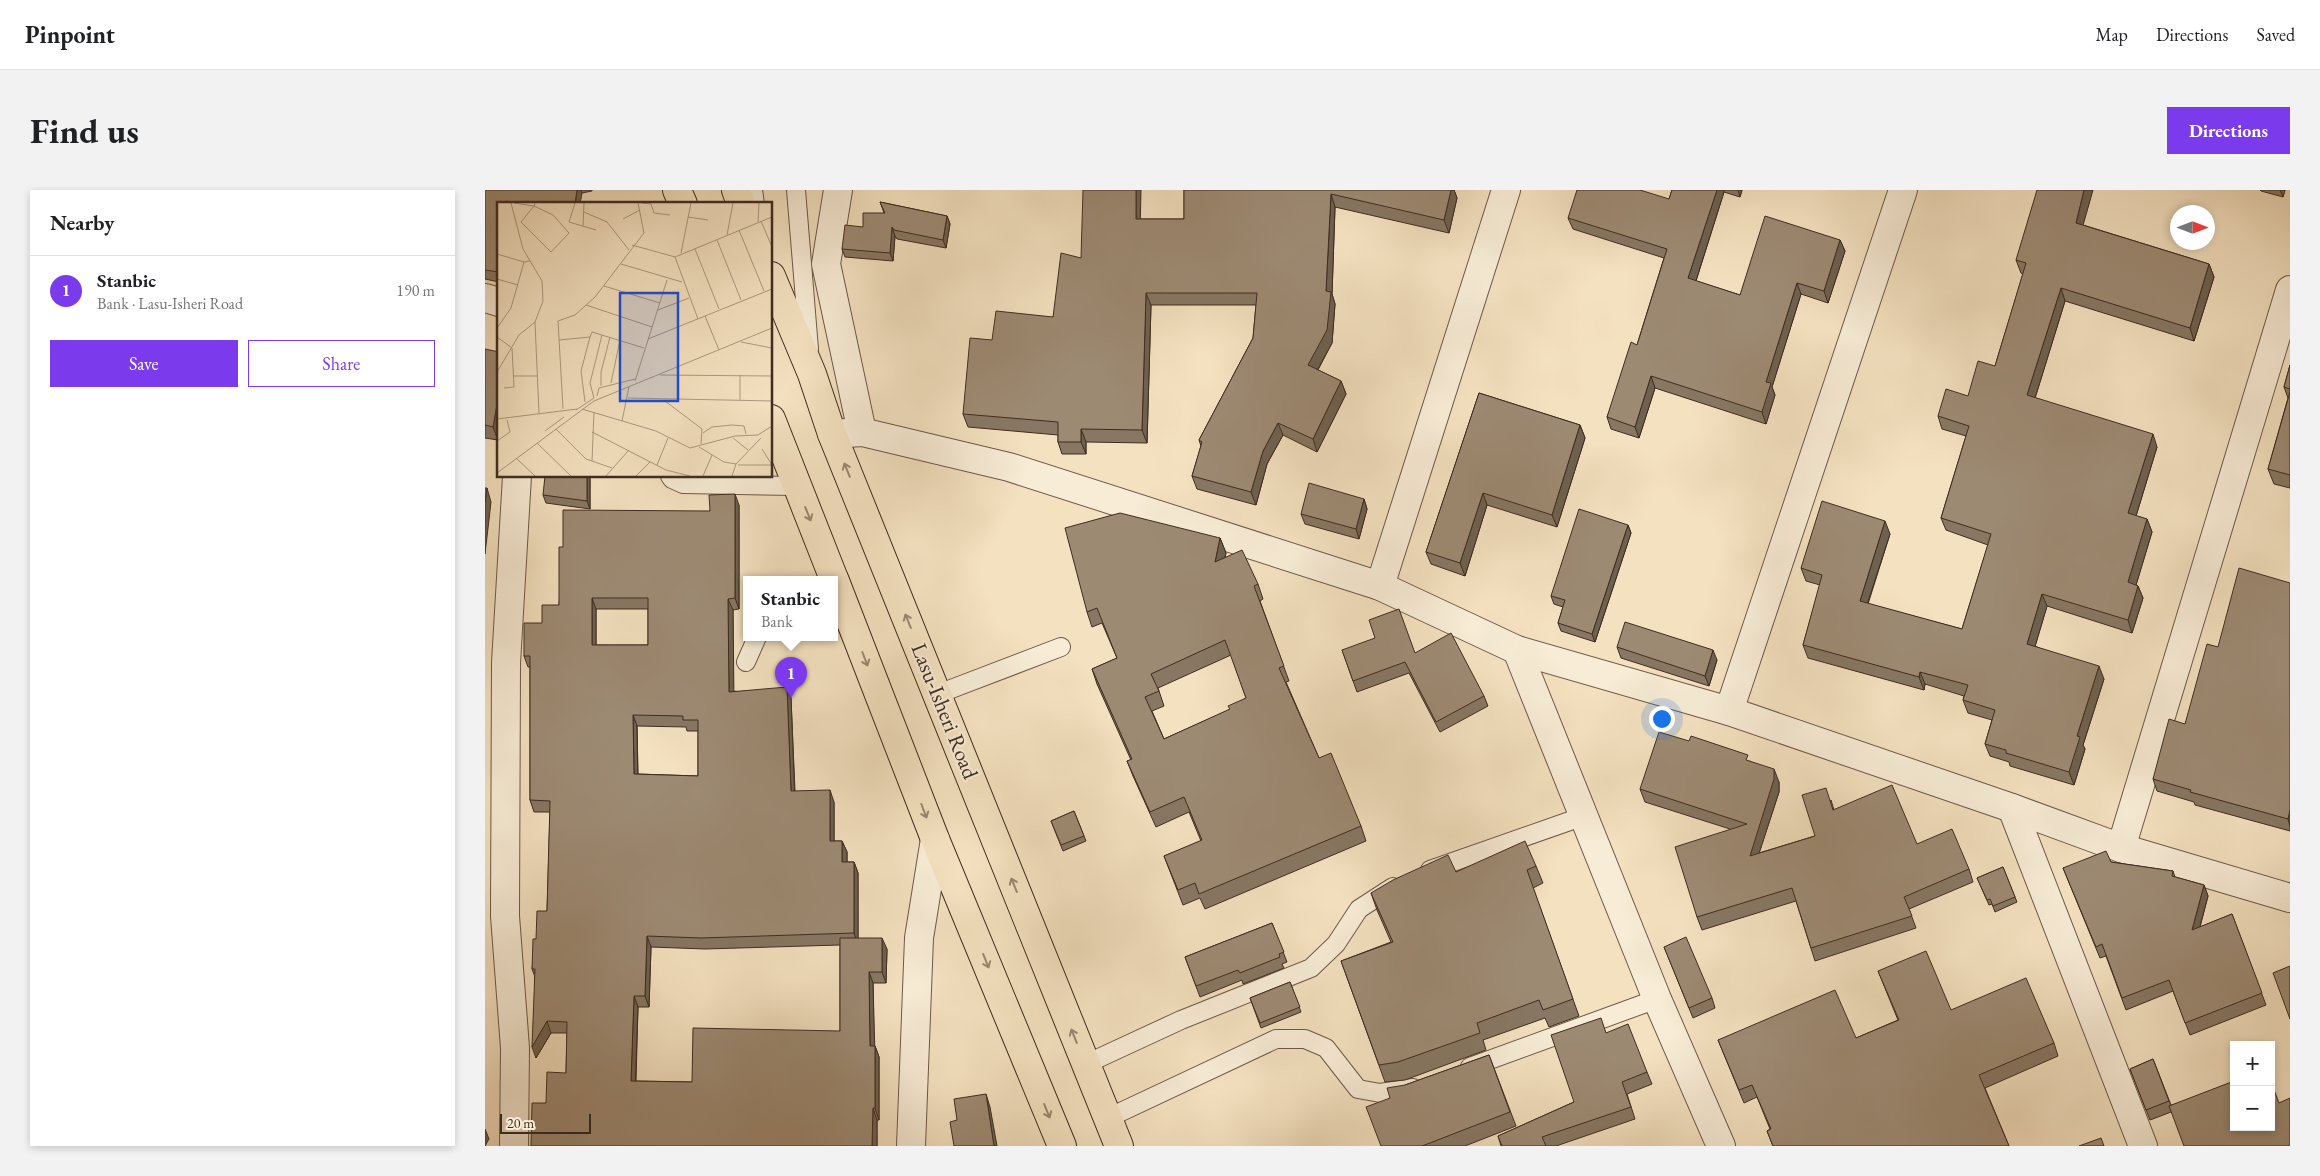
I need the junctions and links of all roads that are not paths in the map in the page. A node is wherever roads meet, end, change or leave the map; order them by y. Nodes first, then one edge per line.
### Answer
1 (677, 190) edge
2 (736, 190) edge
3 (797, 190) edge
4 (838, 190) edge
5 (1506, 190) edge
6 (1903, 190) edge
7 (682, 202) edge
8 (740, 202) edge
9 (773, 281) edge
10 (2290, 290) edge
11 (812, 374) junction
12 (773, 424) edge
13 (862, 432) junction
14 (832, 434) junction
15 (517, 478) edge
16 (671, 478) edge
17 (797, 486) junction
18 (832, 576) edge
19 (1379, 586) junction
20 (838, 592) edge
21 (755, 641) edge
22 (1061, 647) dead end
23 (1517, 650) junction
24 (746, 662) dead end
25 (938, 694) junction
26 (1729, 711) junction
27 (2012, 808) junction
28 (1584, 816) junction
29 (935, 839) junction
30 (2121, 848) junction
31 (2290, 898) edge
32 (505, 916) junction
33 (485, 941) edge
34 (1657, 999) junction
35 (1086, 1064) junction
36 (1453, 1073) edge
37 (1425, 1084) edge
38 (1108, 1118) junction
39 (514, 1146) edge
40 (911, 1146) edge
41 (1062, 1146) edge
42 (1119, 1146) edge
43 (1721, 1146) edge
44 (2143, 1146) edge

1 - 7 main road
2 - 8 main road
3 - 11 lane
4 - 13 street
5 - 19 street
6 - 26 street
9 - 11 main road, Lasu-Isheri Road
10 - 30 street
11 - 14 main road, Lasu-Isheri Road
12 - 17 main road
13 - 14 street
13 - 19 street
25 -> 14 main road, Lasu-Isheri Road
15 - 32 street
16 - 17 lane
17 -> 18 main road
19 - 23 street
20 -> 29 main road
21 - 24 lane
22 - 25 lane
23 - 26 street
23 - 28 street
35 -> 25 main road, Lasu-Isheri Road
26 - 27 street
27 - 30 street
27 - 44 street
28 - 34 street
28 - 35 lane
29 - 40 street
29 -> 41 main road
30 - 31 street
32 - 33 street
32 - 39 street
34 - 36 lane
34 - 43 street
35 - 38 main road, Lasu-Isheri Road
37 - 38 lane
38 - 42 main road, Lasu-Isheri Road

